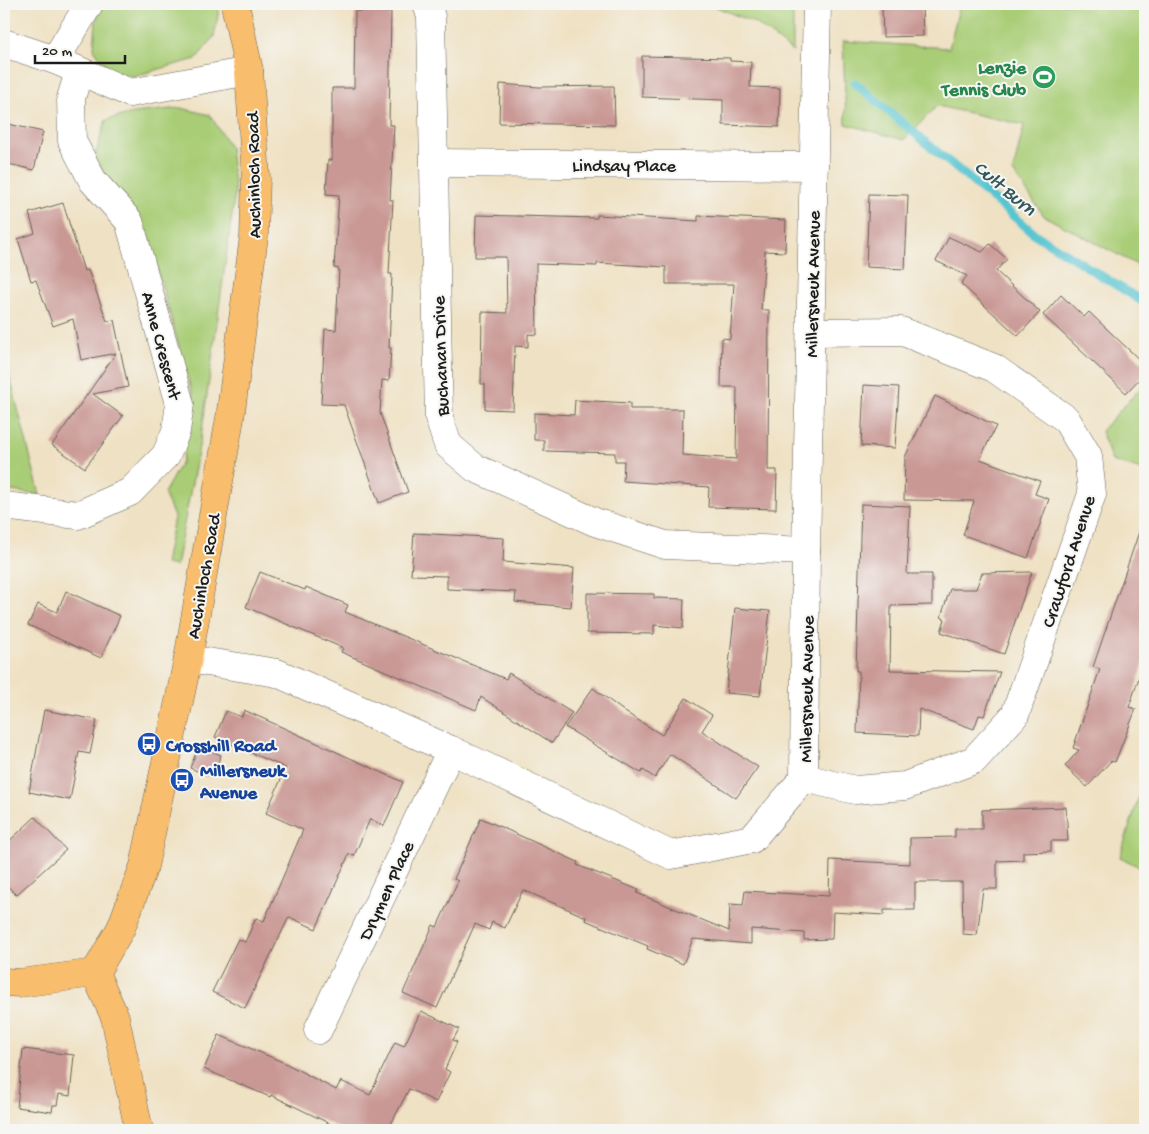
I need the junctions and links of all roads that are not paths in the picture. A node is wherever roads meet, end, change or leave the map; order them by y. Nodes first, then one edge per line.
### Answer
1 (89, 4) edge
2 (235, 4) edge
3 (427, 4) edge
4 (817, 4) edge
5 (4, 43) edge
6 (55, 60) junction
7 (249, 71) junction
8 (79, 72) junction
9 (435, 163) junction
10 (814, 166) junction
11 (811, 332) junction
12 (4, 506) edge
13 (806, 551) junction
14 (188, 659) junction
15 (451, 750) junction
16 (804, 778) junction
17 (95, 973) junction
18 (4, 982) edge
19 (318, 1030) dead end
20 (139, 1130) edge

1 - 6 street
2 - 7 main road, Auchinloch Road
3 - 9 street, Buchanan Drive
4 - 10 street, Millersneuk Avenue
5 - 6 street
6 - 8 street
7 - 8 street
7 - 14 main road, Auchinloch Road
8 - 12 street, Anne Crescent
9 - 10 street, Lindsay Place
9 - 13 street, Buchanan Drive
10 - 11 street, Millersneuk Avenue
11 - 13 street, Millersneuk Avenue
11 - 16 street, Crawford Avenue
13 - 16 street, Millersneuk Avenue
14 - 15 street, Millersneuk Avenue
14 - 17 main road, Auchinloch Road
15 - 16 street, Millersneuk Avenue
15 - 19 street, Drymen Place
17 - 18 main road
17 - 20 main road

